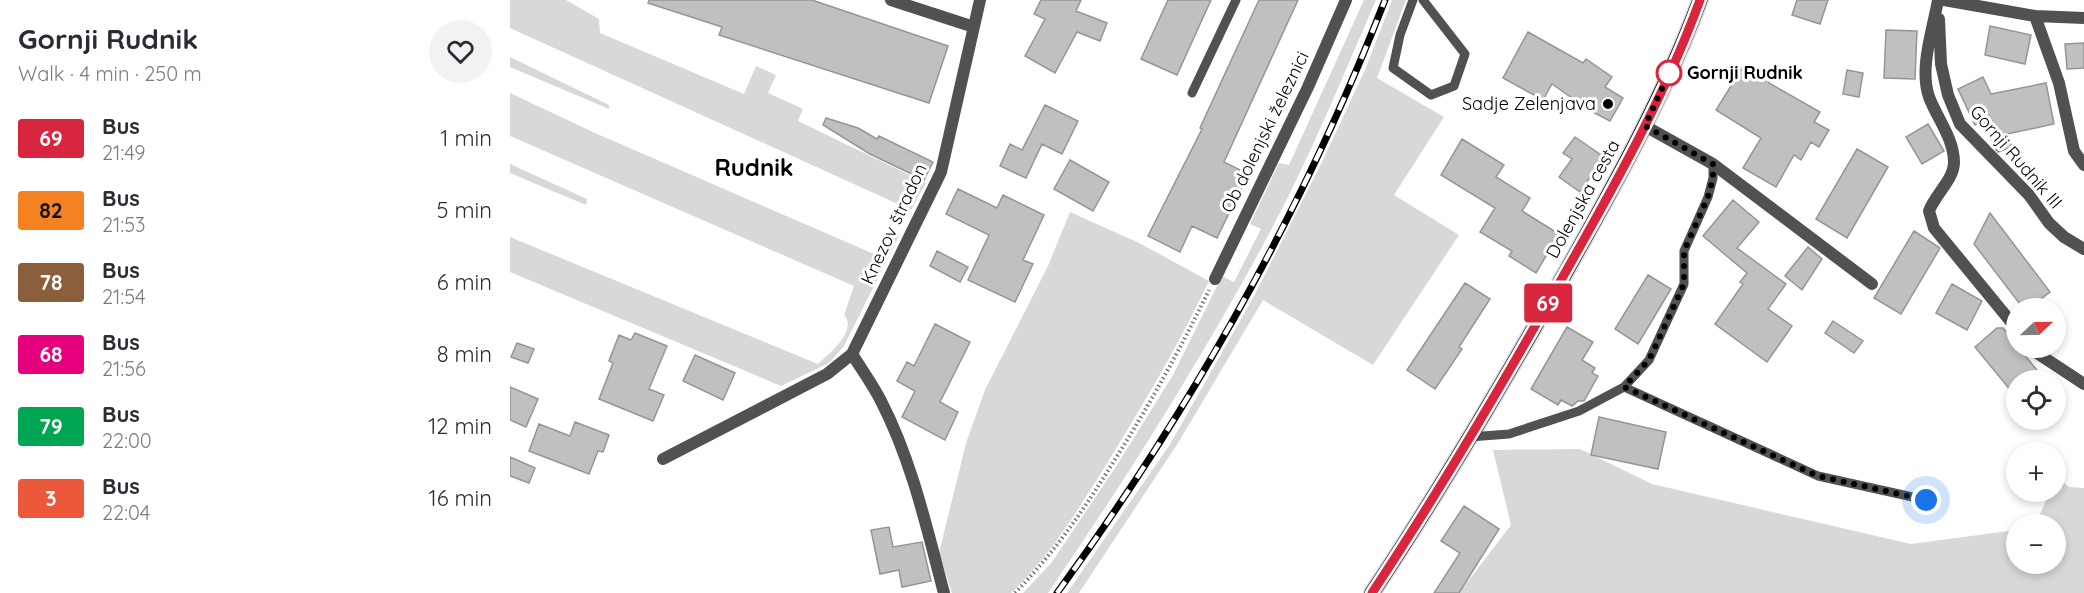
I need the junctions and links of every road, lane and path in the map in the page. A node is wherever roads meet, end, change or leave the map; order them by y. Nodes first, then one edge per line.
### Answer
1 (891, 0) edge
2 (980, 0) edge
3 (1236, 0) edge
4 (1346, 0) edge
5 (1413, 0) edge
6 (1423, 0) edge
7 (1700, 0) edge
8 (1938, 0) edge
9 (1944, 0) edge
10 (2035, 16) junction
11 (2084, 18) edge
12 (974, 27) junction
13 (1192, 93) dead end
14 (1645, 126) junction
15 (1713, 164) junction
16 (2084, 165) edge
17 (2084, 249) edge
18 (1215, 279) joint
19 (1872, 284) dead end
20 (2006, 316) edge
21 (852, 354) junction
22 (2045, 358) edge
23 (2084, 384) edge
24 (1624, 387) junction
25 (1470, 437) junction
26 (663, 459) dead end
27 (1926, 500) dead end
28 (945, 593) edge
29 (1016, 593) edge
30 (1372, 593) edge

1 - 12 street
2 - 12 street, Knezov štradon
3 - 13 lane
4 - 18 street, Ob dolenjski železnici
5 - 6 lane
7 - 14 main road, Dolenjska cesta
8 - 17 street, Gornji Rudnik III
8 - 20 street
9 - 10 street
10 - 11 street
10 - 16 street
12 - 21 street, Knezov štradon
14 - 15 street
14 - 25 main road, Dolenjska cesta
15 - 19 street
15 - 24 lane
18 - 29 path
21 - 26 street, Knezov štradon
21 - 28 street
22 - 23 street
24 - 25 lane
24 - 27 lane
25 - 30 main road, Dolenjska cesta

